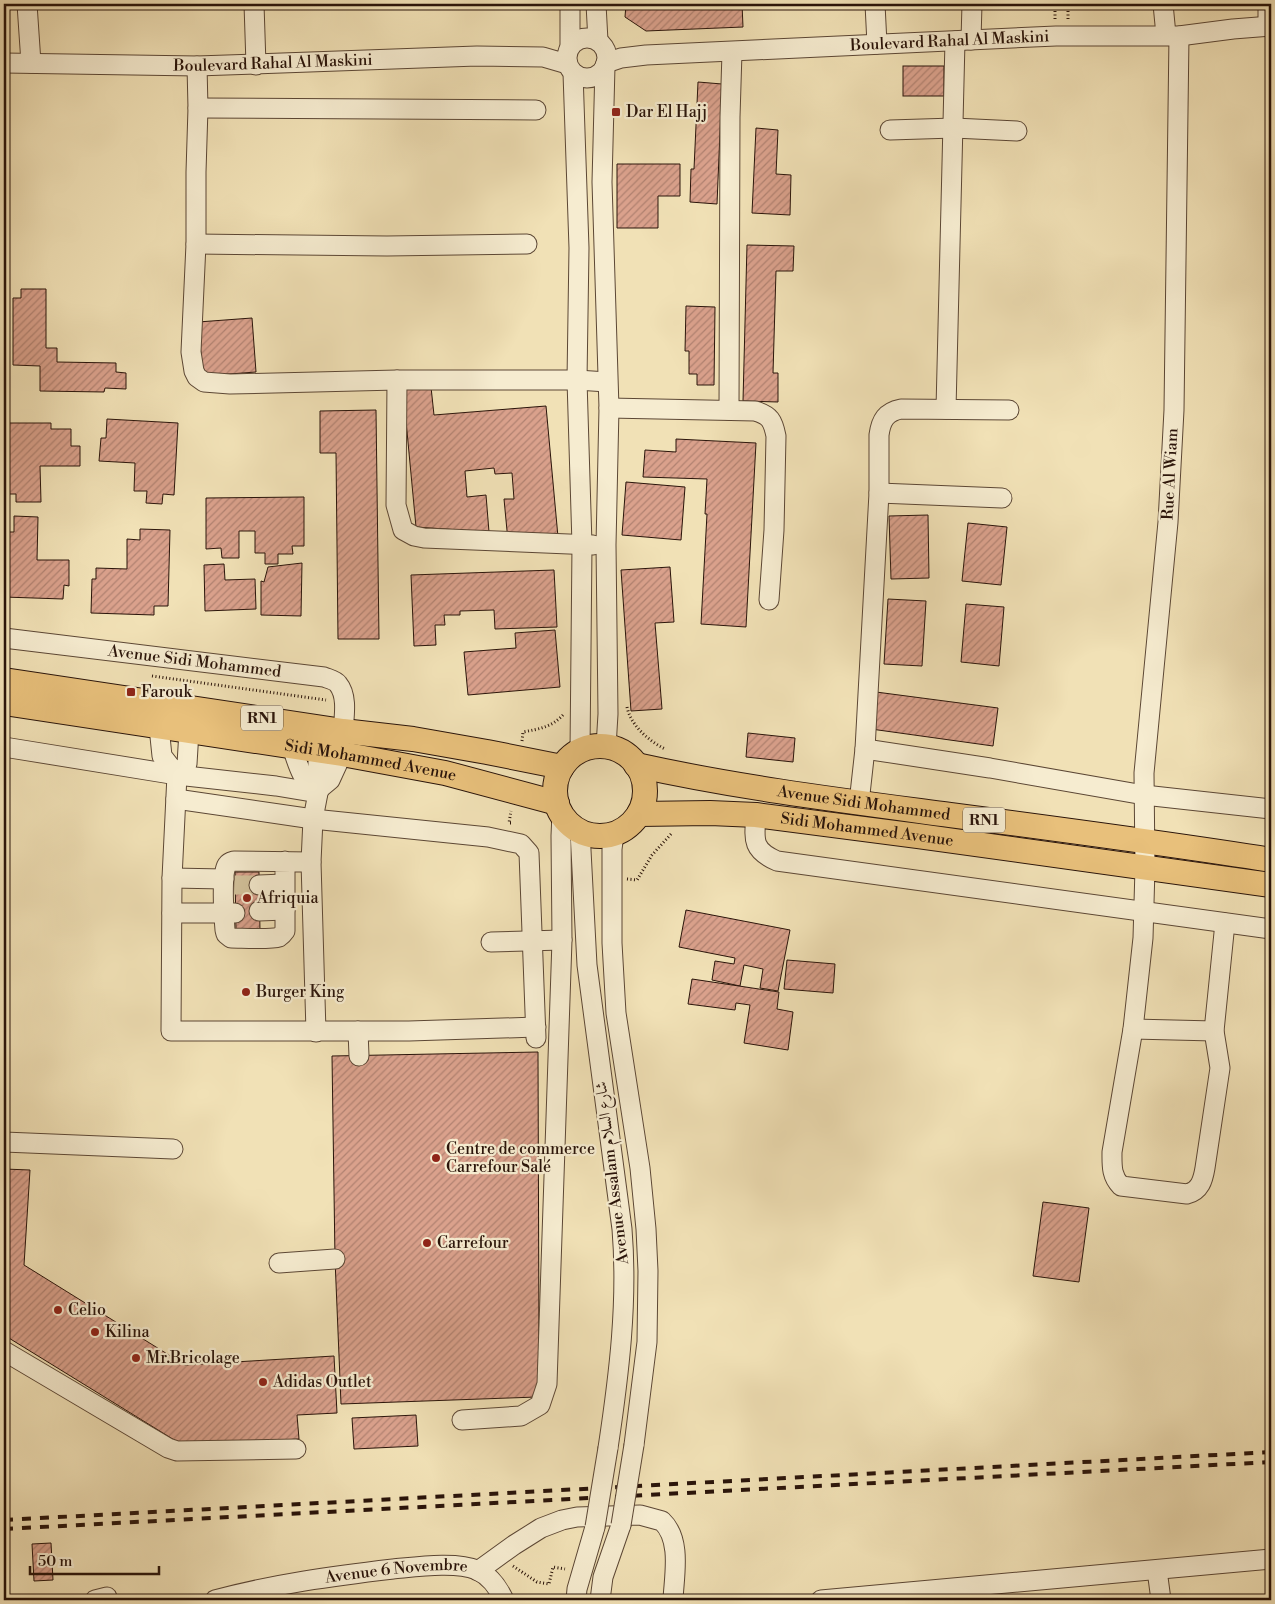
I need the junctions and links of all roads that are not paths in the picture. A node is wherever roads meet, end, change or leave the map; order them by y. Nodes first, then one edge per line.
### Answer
1 (28, 4) edge
2 (254, 4) edge
3 (570, 4) edge
4 (596, 4) edge
5 (875, 4) edge
6 (972, 4) edge
7 (1163, 4) edge
8 (1268, 4) edge
9 (1270, 27) edge
10 (1172, 35) junction
11 (963, 41) junction
12 (877, 44) junction
13 (732, 52) junction
14 (604, 56) junction
15 (570, 59) junction
16 (4, 63) edge
17 (31, 64) junction
18 (256, 64) junction
19 (197, 66) junction
20 (198, 108) junction
21 (536, 110) dead end
22 (954, 128) junction
23 (890, 130) dead end
24 (1017, 131) dead end
25 (196, 244) junction
26 (527, 244) dead end
27 (397, 380) junction
28 (577, 380) junction
29 (607, 382) junction
30 (609, 408) junction
31 (946, 409) junction
32 (729, 410) junction
33 (1009, 410) dead end
34 (879, 493) junction
35 (1002, 498) dead end
36 (582, 545) junction
37 (606, 545) junction
38 (769, 600) dead end
39 (4, 638) edge
40 (4, 680) edge
41 (4, 703) edge
42 (160, 727) junction
43 (189, 731) junction
44 (343, 731) junction
45 (4, 747) edge
46 (292, 747) junction
47 (606, 747) junction
48 (865, 749) junction
49 (318, 751) junction
50 (580, 751) junction
51 (342, 754) junction
52 (636, 765) junction
53 (562, 767) junction
54 (177, 774) junction
55 (318, 792) junction
56 (1144, 795) junction
57 (176, 799) junction
58 (860, 803) junction
59 (560, 809) junction
60 (1271, 809) edge
61 (639, 814) junction
62 (756, 815) junction
63 (313, 819) junction
64 (580, 831) junction
65 (614, 834) junction
66 (1144, 840) junction
67 (1271, 860) edge
68 (285, 861) junction
69 (312, 862) junction
70 (1145, 868) junction
71 (172, 878) junction
72 (228, 883) junction
73 (259, 884) tunnel mouth
74 (284, 884) junction
75 (1271, 885) edge
76 (285, 910) junction
77 (259, 911) dead end
78 (1144, 911) junction
79 (172, 913) junction
80 (230, 913) junction
81 (1225, 923) junction
82 (1271, 929) edge
83 (562, 940) junction
84 (532, 941) junction
85 (491, 942) dead end
86 (1133, 1029) junction
87 (358, 1030) junction
88 (1214, 1031) junction
89 (316, 1032) junction
90 (359, 1056) dead end
91 (4, 1142) edge
92 (173, 1149) dead end
93 (334, 1260) dead end
94 (279, 1262) dead end
95 (4, 1351) edge
96 (462, 1420) dead end
97 (296, 1448) dead end
98 (1271, 1559) edge
99 (1157, 1570) junction
100 (478, 1571) junction
101 (999, 1592) edge
102 (236, 1597) edge
103 (215, 1600) edge
104 (504, 1600) edge
105 (576, 1600) edge
106 (600, 1600) edge
107 (673, 1600) edge
108 (821, 1600) edge
109 (1161, 1600) edge

1 - 17 street
2 - 18 street
3 - 15 street
4 - 14 street
5 - 12 street
6 - 11 street
7 - 10 street, Rue Al Wiam
8 - 9 street
9 - 10 street, Boulevard Rahal Al Maskini
10 - 11 street, Boulevard Rahal Al Maskini
10 - 56 street, Rue Al Wiam
11 - 12 street, Boulevard Rahal Al Maskini
11 - 22 street
12 - 13 street, Boulevard Rahal Al Maskini
13 - 14 street, Boulevard Rahal Al Maskini
13 - 32 street
14 - 15 street, Boulevard Rahal Al Maskini
14 - 15 street, Boulevard Rahal Al Maskini
14 - 29 street
15 - 18 street, Boulevard Rahal Al Maskini
15 - 28 street
16 - 17 street, Boulevard Rahal Al Maskini
17 - 19 street, Boulevard Rahal Al Maskini
18 - 19 street, Boulevard Rahal Al Maskini
19 - 20 street
20 - 21 street
20 - 25 street
22 - 23 street
22 - 24 street
22 - 31 street
25 - 26 street
25 - 27 street
27 - 28 street
27 - 36 street
28 - 29 street
28 - 36 street
29 - 30 street
30 - 32 street
30 - 37 street
31 - 33 street
31 - 34 street
32 - 38 street
34 - 35 street
34 - 48 street
36 - 37 street
36 - 50 street
37 - 47 street
39 - 44 street, Avenue Sidi Mohammed
40 - 44 main road, RN1
41 - 42 main road, Sidi Mohammed Avenue / RN1
42 - 43 main road, Sidi Mohammed Avenue / RN1
42 - 54 street
43 - 46 main road, Sidi Mohammed Avenue / RN1
43 - 54 street
44 - 53 main road, RN1
45 - 54 street
46 - 49 main road, Sidi Mohammed Avenue / RN1
46 - 55 street
47 - 50 main road
47 - 52 main road, RN1
48 - 56 street
48 - 58 street
49 - 51 main road, Sidi Mohammed Avenue / RN1
49 - 55 street
50 - 53 main road
51 - 55 street
51 - 59 main road, Sidi Mohammed Avenue / RN1
52 - 58 main road, Avenue Sidi Mohammed / RN1
52 - 61 main road
53 - 59 main road
54 - 55 street
54 - 57 street
55 - 63 street
56 - 60 street
56 - 66 street, Rue Al Wiam
57 - 63 street
57 - 71 street
58 - 66 main road, Avenue Sidi Mohammed / RN1
59 - 64 main road, RN1
59 - 83 street
61 - 62 main road, Sidi Mohammed Avenue / RN1
61 - 65 main road
62 - 70 main road, Sidi Mohammed Avenue / RN1
62 - 78 street
63 - 69 street
63 - 84 street
64 - 65 main road
64 - 105 street, Avenue Assalam شارع السلام, bridge
65 - 106 street, Avenue Assalam شارع السلام, bridge
66 - 67 main road, Avenue Sidi Mohammed / RN1
66 - 70 street, Rue Al Wiam
68 - 69 street
68 - 72 street
68 - 74 street
69 - 89 street
70 - 75 main road, Sidi Mohammed Avenue / RN1
70 - 78 street, Rue Al Wiam
71 - 72 street
71 - 79 street
72 - 80 street
73 - 74 street
74 - 76 street
76 - 77 street
76 - 80 street
78 - 81 street
78 - 86 street, Rue Al Wiam
79 - 80 street
79 - 89 street
81 - 82 street
81 - 88 street
83 - 84 street
83 - 96 street
84 - 85 street
84 - 87 street
86 - 88 street
86 - 88 street, Rue Al Wiam
87 - 89 street
87 - 90 street
91 - 92 street
93 - 94 street
95 - 97 street
98 - 99 street
99 - 101 street
99 - 109 street
100 - 102 street, Avenue 6 Novembre
100 - 104 street, Avenue 6 Novembre
100 - 107 street
101 - 108 street
102 - 103 street, Avenue 6 Novembre

